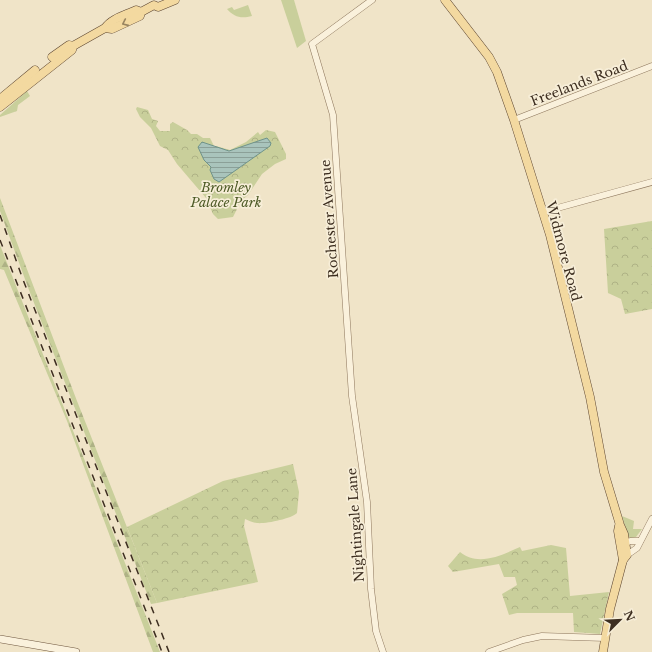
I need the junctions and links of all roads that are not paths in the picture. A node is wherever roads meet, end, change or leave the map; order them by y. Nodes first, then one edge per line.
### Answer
1 (175, 0) edge
2 (372, 0) edge
3 (445, 0) edge
4 (155, 3) edge
5 (65, 51) junction
6 (652, 66) edge
7 (0, 99) edge
8 (0, 107) edge
9 (514, 120) junction
10 (652, 182) edge
11 (543, 212) junction
12 (352, 396) joint
13 (652, 519) edge
14 (649, 533) edge
15 (639, 543) junction
16 (623, 544) junction
17 (625, 558) junction
18 (605, 638) junction
19 (0, 639) edge
20 (76, 652) edge
21 (383, 652) edge
22 (489, 652) edge
23 (603, 652) edge

1 - 4 main road
2 - 12 street, Rochester Avenue
3 - 9 main road, Widmore Road
4 - 5 main road
5 - 7 main road
5 - 8 main road
6 - 9 street, Freelands Road
9 - 11 main road, Widmore Road
10 - 11 street
11 - 16 main road, Widmore Road
12 - 21 street, Nightingale Lane
13 - 14 street
14 - 15 street
15 - 16 street
15 - 17 street
16 - 17 main road, Widmore Road
17 - 18 main road, Widmore Road
18 - 22 street
18 - 23 main road, Widmore Road
19 - 20 main road

